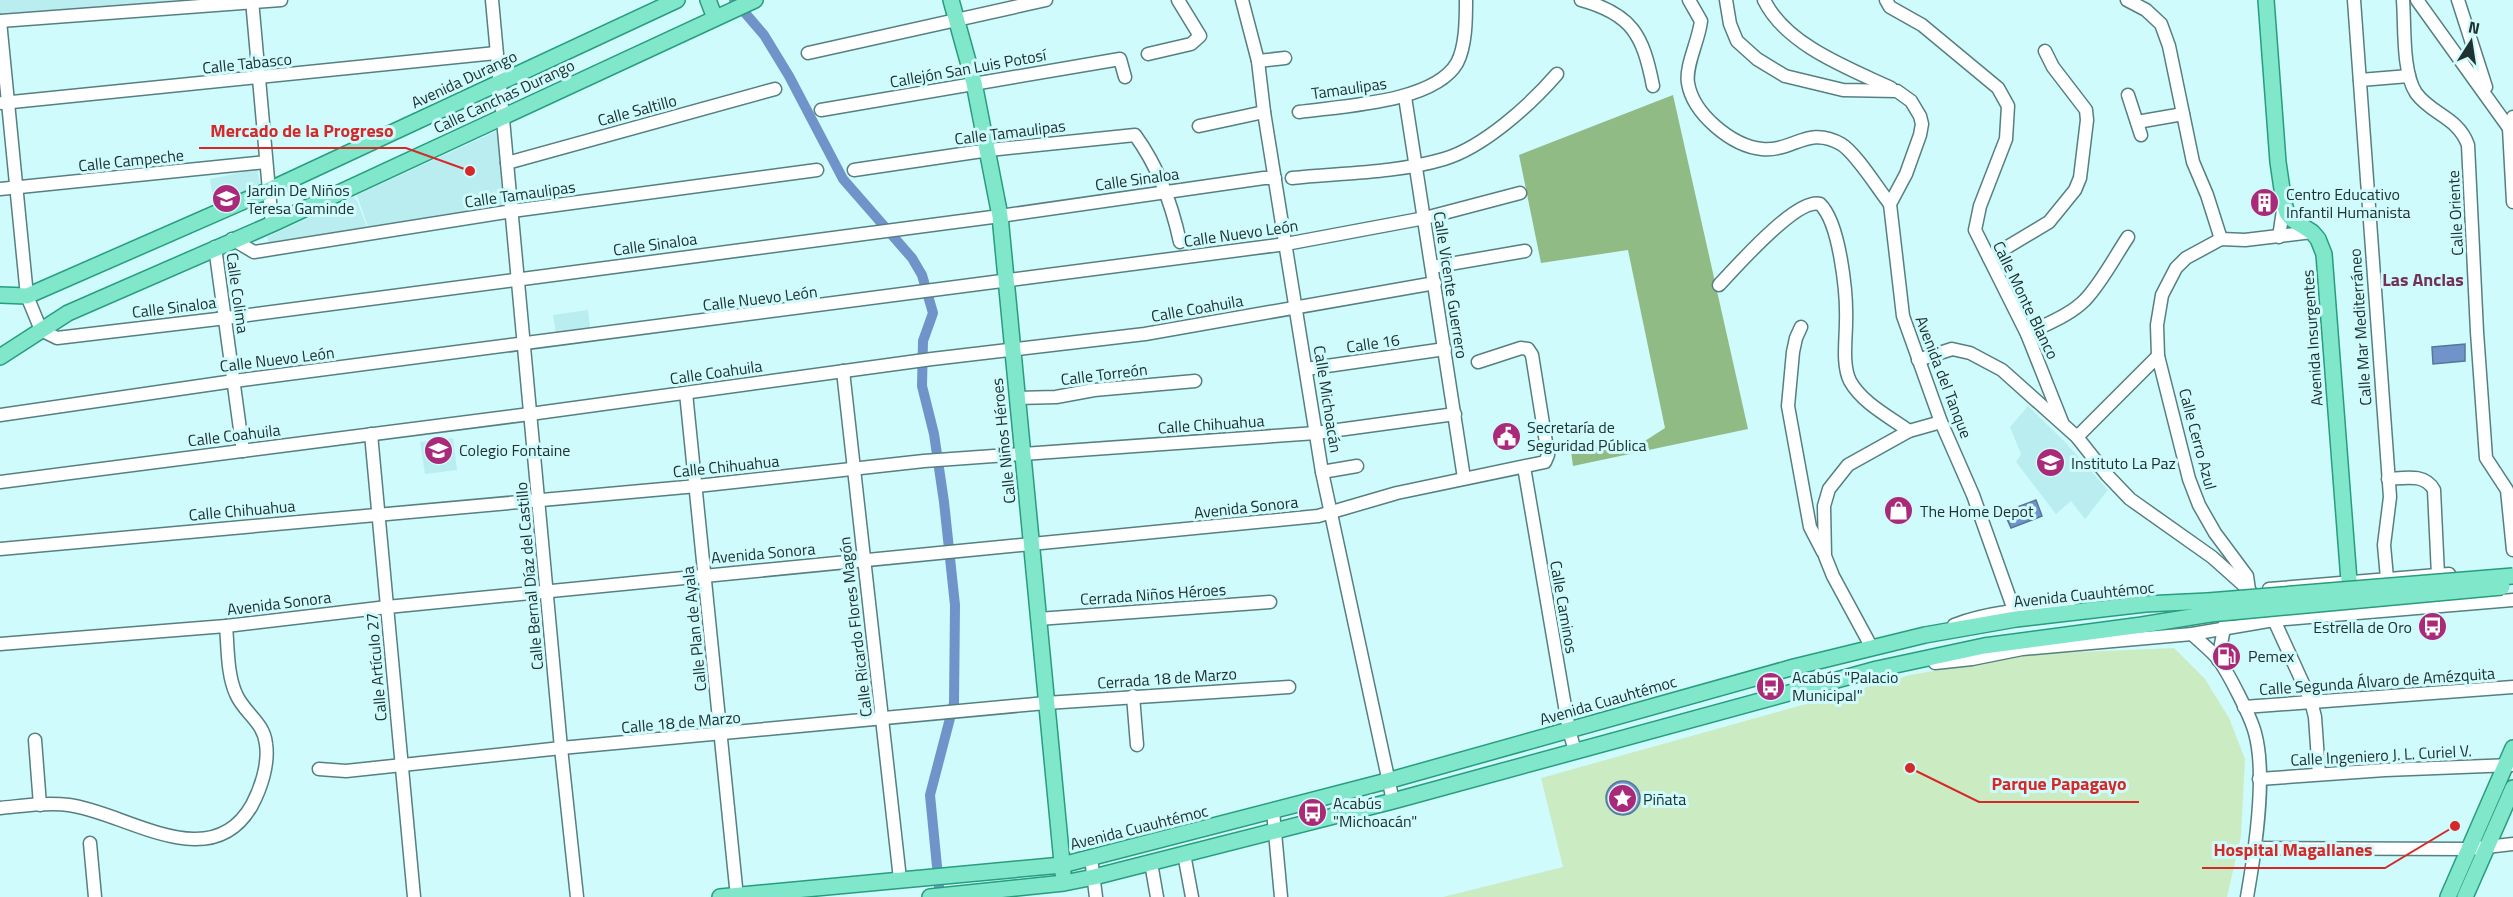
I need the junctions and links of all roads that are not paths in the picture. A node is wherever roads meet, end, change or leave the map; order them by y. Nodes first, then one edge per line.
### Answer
1 (281, 0) edge
2 (492, 0) edge
3 (677, 0) edge
4 (708, 0) edge
5 (754, 0) edge
6 (951, 0) edge
7 (1046, 0) edge
8 (1178, 0) edge
9 (1242, 0) edge
10 (1466, 0) edge
11 (1581, 0) edge
12 (1689, 0) edge
13 (1726, 0) edge
14 (1764, 0) edge
15 (1886, 0) edge
16 (2127, 0) edge
17 (2266, 0) edge
18 (2354, 0) edge
19 (2403, 0) edge
20 (2417, 0) edge
21 (2458, 0) edge
22 (252, 1) edge
23 (715, 18) junction
24 (958, 20) junction
25 (0, 21) edge
26 (2044, 51) dead end
27 (496, 53) junction
28 (808, 53) dead end
29 (1148, 54) dead end
30 (1285, 58) dead end
31 (1258, 62) junction
32 (1557, 74) dead end
33 (2409, 75) junction
34 (1125, 77) dead end
35 (259, 79) junction
36 (2360, 80) junction
37 (499, 82) junction
38 (974, 83) junction
39 (1653, 86) dead end
40 (775, 89) dead end
41 (1897, 91) junction
42 (2128, 95) dead end
43 (1405, 97) junction
44 (2488, 97) junction
45 (4, 102) edge
46 (821, 110) dead end
47 (1264, 112) junction
48 (1299, 112) dead end
49 (2183, 114) junction
50 (502, 116) junction
51 (2137, 122) junction
52 (2511, 122) edge
53 (1199, 126) dead end
54 (2141, 135) dead end
55 (989, 150) junction
56 (266, 162) junction
57 (507, 163) junction
58 (1414, 166) junction
59 (817, 170) dead end
60 (854, 170) dead end
61 (1275, 178) junction
62 (1292, 178) dead end
63 (15, 188) junction
64 (0, 189) edge
65 (268, 190) junction
66 (1164, 191) junction
67 (1520, 193) dead end
68 (2513, 202) edge
69 (2284, 203) junction
70 (1890, 204) junction
71 (512, 211) junction
72 (1000, 216) junction
73 (1425, 218) junction
74 (272, 224) junction
75 (2312, 232) junction
76 (2128, 237) dead end
77 (2279, 237) junction
78 (232, 239) junction
79 (2220, 239) junction
80 (1180, 242) dead end
81 (1286, 244) junction
82 (215, 247) junction
83 (1525, 251) dead end
84 (1989, 258) junction
85 (1432, 267) junction
86 (518, 279) junction
87 (1006, 280) junction
88 (1435, 283) junction
89 (1719, 285) dead end
90 (0, 295) edge
91 (27, 296) junction
92 (1297, 307) junction
93 (226, 318) junction
94 (1802, 327) dead end
95 (41, 330) junction
96 (2027, 334) junction
97 (524, 345) junction
98 (1445, 349) junction
99 (1012, 350) junction
100 (2158, 356) junction
101 (0, 357) edge
102 (1918, 360) junction
103 (1478, 362) dead end
104 (1306, 369) junction
105 (843, 371) junction
106 (234, 381) junction
107 (1196, 381) dead end
108 (686, 393) junction
109 (1017, 398) junction
110 (530, 414) junction
111 (1455, 414) junction
112 (0, 415) edge
113 (1941, 422) junction
114 (2062, 422) junction
115 (1909, 431) junction
116 (1316, 433) junction
117 (371, 434) junction
118 (2077, 436) junction
119 (243, 451) junction
120 (1022, 453) junction
121 (1357, 466) dead end
122 (1524, 467) junction
123 (854, 469) junction
124 (1322, 472) junction
125 (1464, 478) junction
126 (2388, 479) junction
127 (0, 482) edge
128 (697, 486) junction
129 (539, 499) junction
130 (1330, 512) junction
131 (377, 514) junction
132 (1031, 544) junction
133 (0, 549) edge
134 (2513, 550) edge
135 (1825, 556) junction
136 (863, 561) junction
137 (2513, 569) edge
138 (705, 575) junction
139 (2438, 575) junction
140 (2513, 576) edge
141 (2387, 578) junction
142 (2349, 581) junction
143 (2513, 586) edge
144 (547, 591) junction
145 (2249, 591) junction
146 (2513, 600) edge
147 (1270, 602) dead end
148 (387, 607) junction
149 (2209, 607) junction
150 (2014, 610) junction
151 (1038, 619) junction
152 (2274, 620) junction
153 (226, 626) junction
154 (2223, 628) junction
155 (2192, 634) junction
156 (1925, 635) junction
157 (0, 644) edge
158 (1872, 648) junction
159 (2218, 660) junction
160 (1877, 669) junction
161 (1289, 687) dead end
162 (2513, 687) edge
163 (1133, 696) junction
164 (2311, 701) junction
165 (1046, 703) junction
166 (2244, 707) junction
167 (882, 719) junction
168 (1569, 730) junction
169 (722, 735) junction
170 (35, 740) dead end
171 (1137, 745) dead end
172 (561, 748) junction
173 (2513, 748) edge
174 (1575, 751) junction
175 (2509, 765) edge
176 (402, 766) junction
177 (319, 769) dead end
178 (2319, 774) junction
179 (2259, 779) junction
180 (1387, 781) junction
181 (2513, 788) edge
182 (1393, 801) junction
183 (40, 805) junction
184 (0, 808) edge
185 (1273, 811) junction
186 (1273, 832) junction
187 (90, 843) dead end
188 (2513, 844) edge
189 (2255, 848) junction
190 (2469, 849) junction
191 (2486, 849) junction
192 (1184, 854) junction
193 (1091, 858) junction
194 (1151, 863) junction
195 (1062, 865) junction
196 (1094, 877) junction
197 (900, 879) junction
198 (1064, 883) junction
199 (972, 895) edge
200 (737, 896) edge
201 (95, 897) edge
202 (414, 897) edge
203 (577, 897) edge
204 (720, 897) edge
205 (930, 897) edge
206 (1096, 897) edge
207 (1157, 897) edge
208 (1192, 897) edge
209 (1281, 897) edge
210 (2247, 897) edge
211 (2448, 897) edge
212 (2465, 897) edge

1 - 22 street
2 - 27 street, Calle Bernal Díaz del Castillo
3 - 37 main road, Avenida Durango
4 - 23 main road
5 - 23 main road, Calle Canchas Durango
6 - 24 main road, Calle Niños Héroes
7 - 24 street
8 - 29 street
9 - 31 street, Calle Michoacán
10 - 43 street
11 - 39 street
12 - 70 street
13 - 41 street
14 - 41 street
15 - 84 street, Calle Monte Blanco
16 - 49 street
17 - 69 main road, Avenida Insurgentes
18 - 36 street, Calle Mar Mediterráneo
19 - 33 street, Calle Oriente
20 - 44 street
21 - 44 street
22 - 25 street
22 - 35 street
23 - 50 main road, Calle Canchas Durango
24 - 28 street
24 - 38 main road, Calle Niños Héroes
25 - 45 street
26 - 84 street
27 - 35 street, Calle Tabasco
27 - 37 street, Calle Bernal Díaz del Castillo
30 - 31 street
31 - 47 street, Calle Michoacán
32 - 58 street
33 - 36 street
33 - 134 street, Calle Oriente
34 - 38 street, Callejón San Luis Potosí
35 - 45 street, Calle Tabasco
35 - 56 street
36 - 126 street, Calle Mar Mediterráneo
37 - 50 street, Calle Bernal Díaz del Castillo
37 - 65 main road, Avenida Durango
38 - 46 street, Callejón San Luis Potosí
38 - 55 main road, Calle Niños Héroes
40 - 57 street, Calle Saltillo
41 - 70 street
42 - 51 street
43 - 48 street, Tamaulipas
43 - 58 street, Calle Vicente Guerrero
44 - 52 street
45 - 63 street
47 - 53 street
47 - 61 street, Calle Michoacán
49 - 51 street
49 - 79 street
50 - 57 street, Calle Bernal Díaz del Castillo
50 - 74 main road, Calle Canchas Durango
51 - 54 street
52 - 68 street
55 - 60 street, Calle Tamaulipas
55 - 66 street, Calle Tamaulipas
55 - 72 main road, Calle Niños Héroes
56 - 63 street, Calle Campeche
56 - 65 street
57 - 71 street, Calle Bernal Díaz del Castillo
58 - 62 street
58 - 73 street, Calle Vicente Guerrero
59 - 71 street, Calle Tamaulipas
61 - 66 street, Calle Sinaloa
61 - 81 street, Calle Michoacán
63 - 64 street, Calle Campeche
63 - 91 street
65 - 74 street
65 - 91 main road, Avenida Durango
66 - 72 street, Calle Sinaloa
66 - 80 street
67 - 73 street, Calle Nuevo León
69 - 75 main road, Avenida Insurgentes
69 - 77 street
70 - 102 street, Avenida del Tanque
71 - 78 street, Calle Tamaulipas
71 - 86 street, Calle Bernal Díaz del Castillo
72 - 86 street, Calle Sinaloa
72 - 87 main road, Calle Niños Héroes
73 - 81 street, Calle Nuevo León
73 - 85 street, Calle Vicente Guerrero
74 - 78 main road, Calle Canchas Durango
75 - 77 street
75 - 142 main road, Avenida Insurgentes
76 - 96 street
77 - 79 street
78 - 82 main road, Calle Canchas Durango
79 - 100 street, Calle Cerro Azul
81 - 87 street, Calle Nuevo León
81 - 92 street, Calle Michoacán
82 - 93 street, Calle Colima
82 - 95 main road, Calle Canchas Durango
83 - 85 street
84 - 96 street, Calle Monte Blanco
85 - 88 street, Calle Vicente Guerrero
86 - 93 street, Calle Sinaloa
86 - 97 street, Calle Bernal Díaz del Castillo
87 - 97 street, Calle Nuevo León
87 - 99 main road, Calle Niños Héroes
88 - 92 street, Calle Coahuila
88 - 98 street, Calle Vicente Guerrero
89 - 115 street
90 - 91 main road, Avenida Durango
91 - 95 street
92 - 99 street, Calle Coahuila
92 - 104 street, Calle Michoacán
93 - 95 street, Calle Sinaloa
93 - 106 street, Calle Colima
94 - 135 street
95 - 101 main road
96 - 114 street, Calle Monte Blanco
97 - 106 street, Calle Nuevo León
97 - 110 street, Calle Bernal Díaz del Castillo
98 - 104 street, Calle 16
98 - 111 street, Calle Vicente Guerrero
99 - 105 street, Calle Coahuila
99 - 109 main road, Calle Niños Héroes
100 - 118 street
100 - 145 street, Calle Cerro Azul
102 - 113 street, Avenida del Tanque
102 - 114 street
103 - 122 street, Avenida Sonora
104 - 116 street, Calle Michoacán
105 - 108 street, Calle Coahuila
105 - 123 street, Calle Ricardo Flores Magón
106 - 112 street, Calle Nuevo León
106 - 119 street, Calle Colima
107 - 109 street, Calle Torreón
108 - 110 street, Calle Coahuila
108 - 128 street, Calle Plan de Ayala
109 - 120 main road, Calle Niños Héroes
110 - 117 street, Calle Coahuila
110 - 129 street, Calle Bernal Díaz del Castillo
111 - 116 street, Calle Chihuahua
111 - 125 street, Calle Vicente Guerrero
113 - 115 street
113 - 150 street, Avenida del Tanque
114 - 118 street, Calle Monte Blanco
115 - 135 street
116 - 120 street, Calle Chihuahua
116 - 124 street, Calle Michoacán
117 - 119 street, Calle Coahuila
117 - 131 street, Calle Artículo 27
118 - 145 street, Calle Monte Blanco
119 - 127 street, Calle Coahuila
120 - 123 street, Calle Chihuahua
120 - 132 main road, Calle Niños Héroes
121 - 124 street
122 - 125 street, Avenida Sonora
122 - 168 street, Calle Caminos
123 - 128 street, Calle Chihuahua
123 - 136 street, Calle Ricardo Flores Magón
124 - 130 street, Calle Michoacán
125 - 130 street, Avenida Sonora
126 - 139 street
126 - 141 street, Calle Mar Mediterráneo
128 - 129 street, Calle Chihuahua
128 - 138 street, Calle Plan de Ayala
129 - 131 street, Calle Chihuahua
129 - 144 street, Calle Bernal Díaz del Castillo
130 - 132 street, Avenida Sonora
130 - 180 street, Calle Michoacán
131 - 133 street, Calle Chihuahua
131 - 148 street, Calle Artículo 27
132 - 136 street, Avenida Sonora
132 - 151 main road, Calle Niños Héroes
135 - 158 street
136 - 138 street, Avenida Sonora
136 - 167 street, Calle Ricardo Flores Magón
137 - 139 street
138 - 144 street, Avenida Sonora
138 - 169 street, Calle Plan de Ayala
139 - 141 street
140 - 149 main road, Avenida Cuauhtémoc, bridge
141 - 142 street
142 - 145 street
143 - 149 main road, Avenida Cuauhtémoc, bridge
144 - 148 street, Avenida Sonora
144 - 172 street, Calle Bernal Díaz del Castillo
145 - 150 street
145 - 152 street, Calle Cerro Azul
145 - 154 street
146 - 152 street
147 - 151 street, Cerrada Niños Héroes
148 - 153 street, Avenida Sonora
148 - 176 street, Calle Artículo 27
149 - 156 main road, Avenida Cuauhtémoc
149 - 160 main road, Avenida Cuauhtémoc
150 - 156 street
151 - 165 main road, Calle Niños Héroes
152 - 154 street
152 - 164 street, Calle Cerro Azul
153 - 157 street, Avenida Sonora
153 - 183 street
154 - 155 street
154 - 159 street
155 - 159 street
155 - 160 street
156 - 158 main road, Avenida Cuauhtémoc
158 - 168 main road, Avenida Cuauhtémoc
159 - 166 street
160 - 174 main road, Avenida Cuauhtémoc
161 - 163 street, Cerrada 18 de Marzo
162 - 164 street, Calle Segunda Álvaro de Amézquita
163 - 165 street, Cerrada 18 de Marzo
163 - 171 street
164 - 166 street, Calle Segunda Álvaro de Amézquita
164 - 178 street, Calle Cerro Azul
165 - 167 street, Calle 18 de Marzo
165 - 195 main road, Calle Niños Héroes
166 - 179 street
167 - 169 street, Calle 18 de Marzo
167 - 197 street, Calle Ricardo Flores Magón
168 - 174 street, Calle Caminos
168 - 180 main road, Avenida Cuauhtémoc
169 - 172 street, Calle 18 de Marzo
169 - 200 street, Calle Plan de Ayala
170 - 183 street
172 - 176 street, Calle 18 de Marzo
172 - 203 street, Calle Bernal Díaz del Castillo
173 - 175 main road
174 - 182 main road, Avenida Cuauhtémoc
175 - 178 street, Calle Ingeniero J. L. Curiel V.
175 - 190 main road
176 - 177 street, Calle 18 de Marzo
176 - 202 street, Calle Artículo 27
178 - 179 street, Calle Ingeniero J. L. Curiel V.
179 - 189 street
180 - 182 street, Calle Michoacán
180 - 185 main road, Avenida Cuauhtémoc
181 - 191 main road
182 - 186 main road, Avenida Cuauhtémoc
183 - 184 street
185 - 186 street
185 - 193 main road, Avenida Cuauhtémoc
186 - 192 main road, Avenida Cuauhtémoc
186 - 209 street
187 - 201 street
188 - 191 street
189 - 190 street
189 - 210 street
190 - 191 street
190 - 211 main road
191 - 212 main road
192 - 194 main road, Avenida Cuauhtémoc
192 - 208 street
193 - 195 main road, Avenida Cuauhtémoc
193 - 196 street
194 - 196 main road, Avenida Cuauhtémoc
194 - 207 street
195 - 197 main road, Avenida Cuauhtémoc
195 - 198 main road, Calle Niños Héroes
196 - 198 main road, Avenida Cuauhtémoc
196 - 206 street
197 - 200 main road, Avenida Cuauhtémoc
198 - 199 main road, Avenida Cuauhtémoc
199 - 205 main road, Avenida Cuauhtémoc
200 - 204 main road, Avenida Cuauhtémoc

